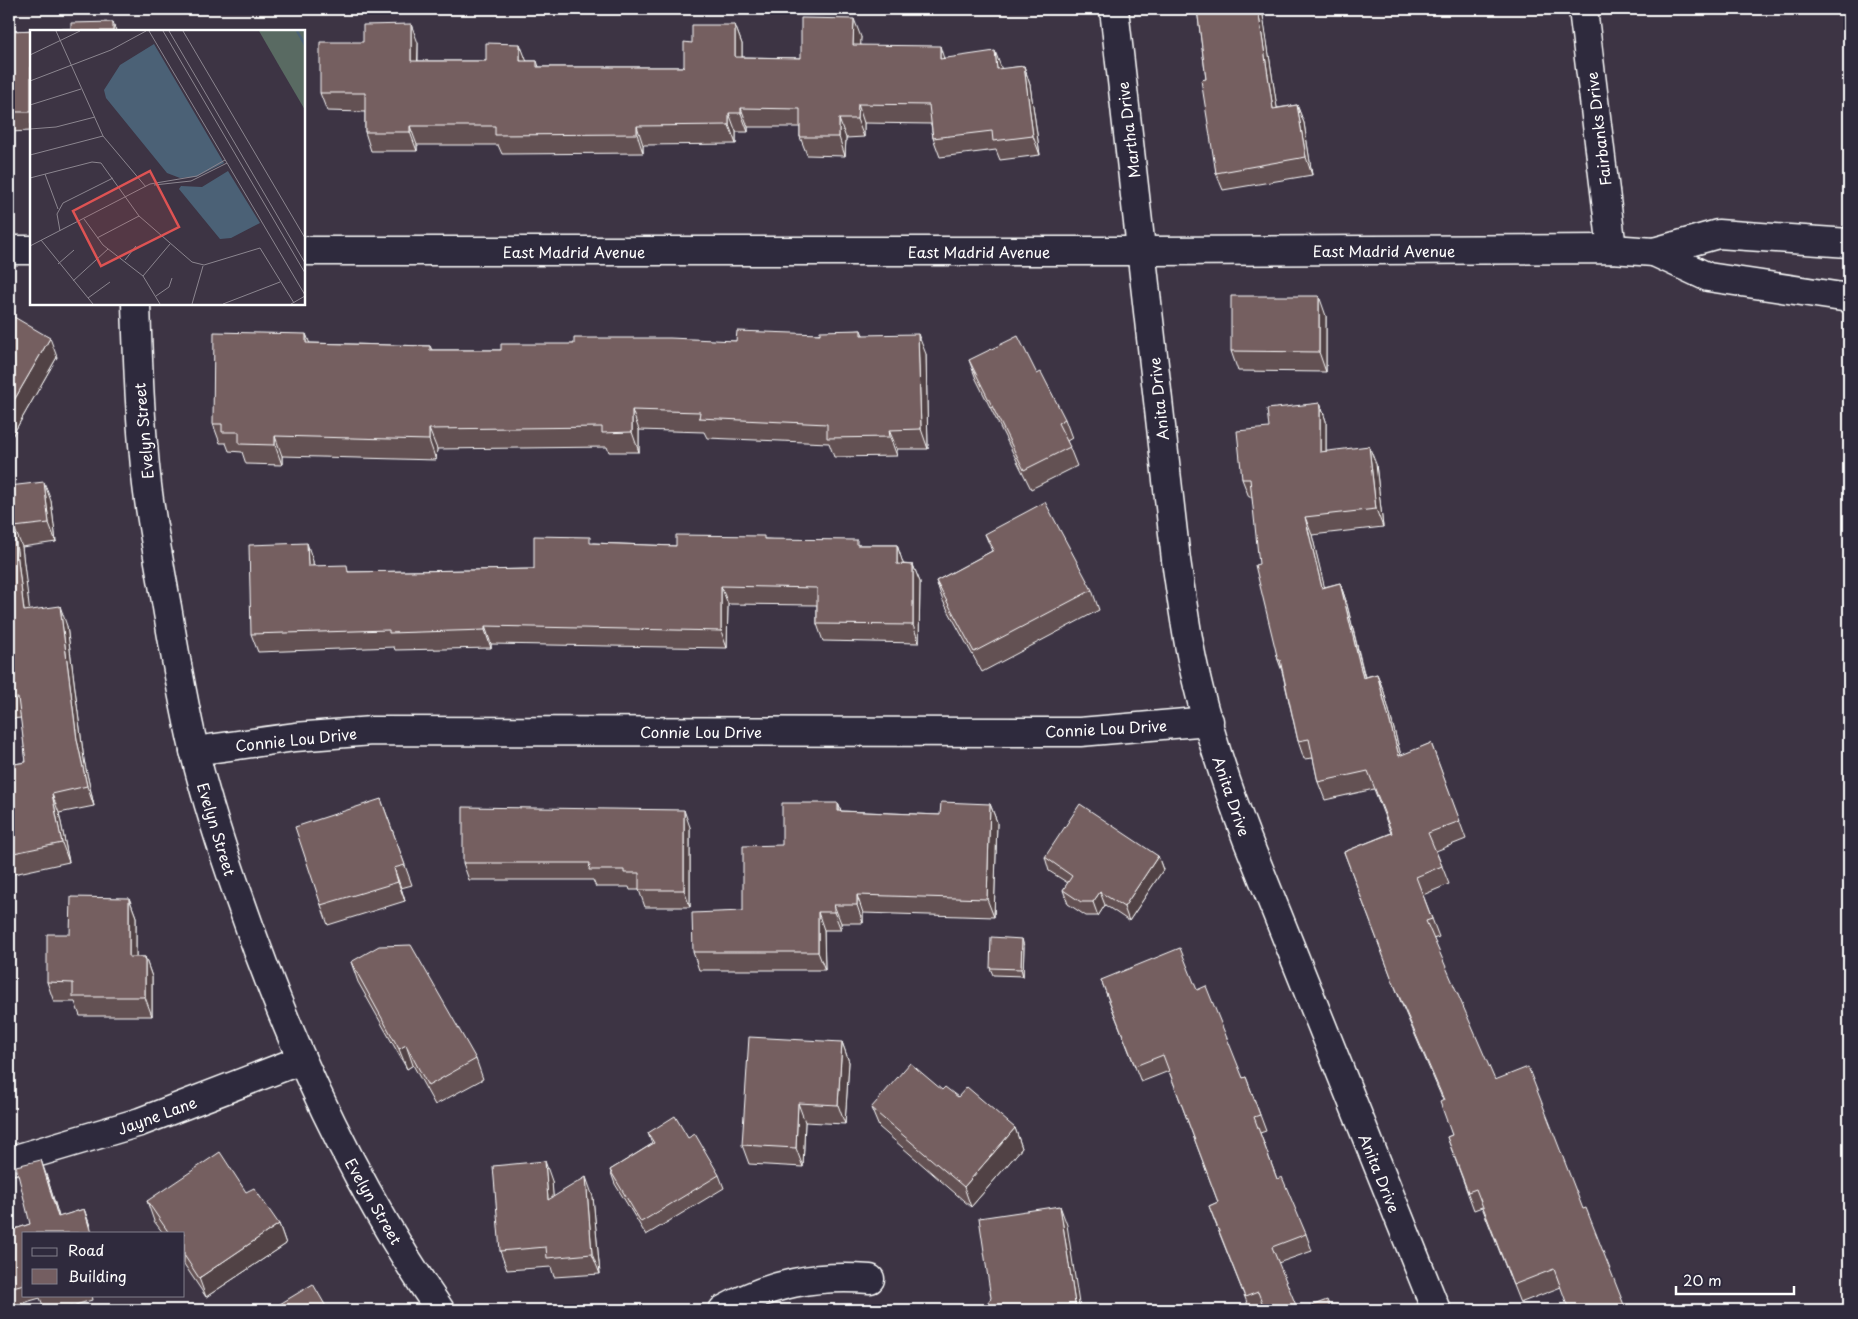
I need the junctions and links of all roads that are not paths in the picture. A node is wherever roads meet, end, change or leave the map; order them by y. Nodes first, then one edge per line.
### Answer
1 (1114, 9) edge
2 (1583, 9) edge
3 (1849, 243) edge
4 (1612, 249) junction
5 (9, 250) edge
6 (30, 250) edge
7 (305, 251) edge
8 (1142, 251) junction
9 (1654, 252) junction
10 (1849, 298) edge
11 (136, 305) edge
12 (1208, 721) junction
13 (194, 751) junction
14 (301, 1060) junction
15 (9, 1161) edge
16 (870, 1279) dead end
17 (440, 1310) edge
18 (723, 1310) edge
19 (1436, 1310) edge

1 - 8 street, Martha Drive
2 - 4 street, Fairbanks Drive
3 - 9 street, East Madrid Avenue
4 - 8 street, East Madrid Avenue
4 - 9 street, East Madrid Avenue
5 - 6 street
7 - 8 street, East Madrid Avenue
8 - 12 street, Anita Drive
9 - 10 street, East Madrid Avenue
11 - 13 street, Evelyn Street
12 - 13 street, Connie Lou Drive
12 - 19 street, Anita Drive
13 - 14 street, Evelyn Street
14 - 15 street, Jayne Lane
14 - 17 street, Evelyn Street
16 - 18 street

